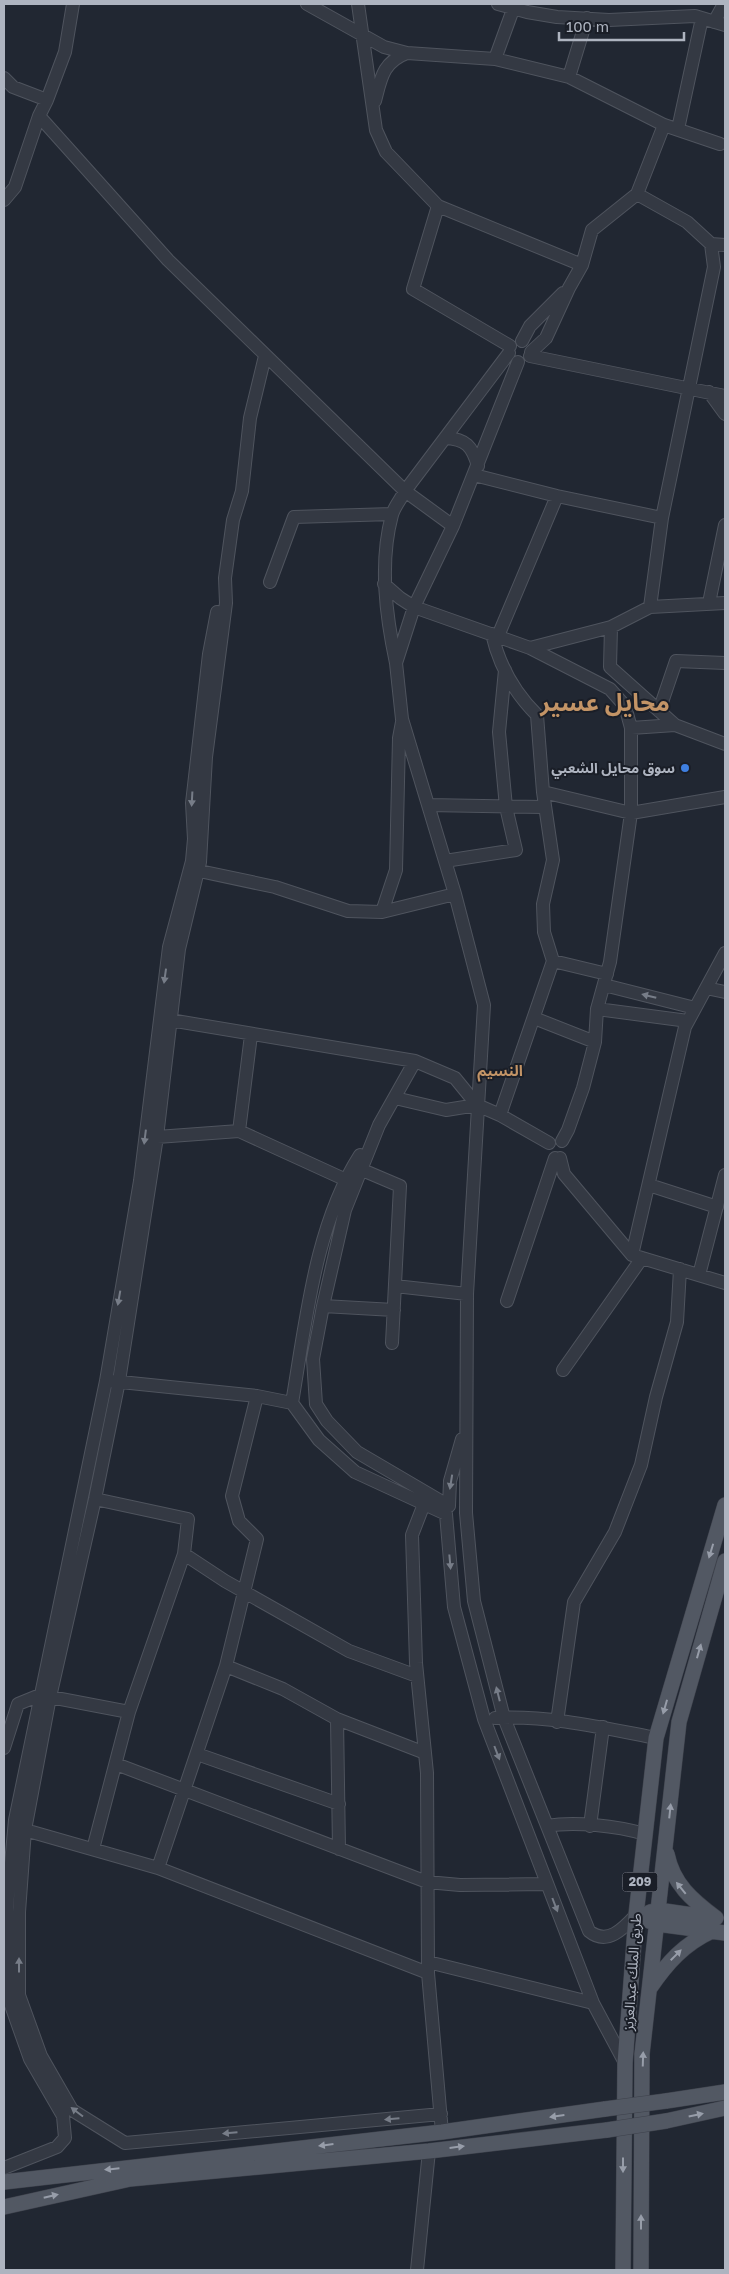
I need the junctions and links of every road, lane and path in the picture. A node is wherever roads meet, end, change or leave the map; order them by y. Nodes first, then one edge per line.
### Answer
1 (73, 4) edge
2 (307, 4) edge
3 (358, 4) edge
4 (498, 4) edge
5 (724, 4) edge
6 (514, 6) edge
7 (586, 18) junction
8 (714, 22) edge
9 (364, 37) junction
10 (407, 53) junction
11 (495, 59) junction
12 (568, 77) junction
13 (4, 78) edge
14 (47, 100) junction
15 (373, 108) junction
16 (39, 116) junction
17 (664, 125) junction
18 (678, 129) junction
19 (720, 144) dead end
20 (637, 194) junction
21 (4, 200) edge
22 (438, 206) junction
23 (711, 244) junction
24 (725, 245) edge
25 (582, 265) junction
26 (569, 288) junction
27 (520, 352) junction
28 (265, 356) junction
29 (689, 388) junction
30 (709, 392) junction
31 (725, 396) edge
32 (725, 414) edge
33 (445, 438) junction
34 (476, 470) junction
35 (405, 492) junction
36 (557, 496) junction
37 (392, 514) junction
38 (662, 518) junction
39 (725, 525) edge
40 (453, 526) junction
41 (270, 582) dead end
42 (384, 584) junction
43 (725, 602) edge
44 (709, 603) junction
45 (414, 606) junction
46 (650, 607) junction
47 (611, 627) junction
48 (495, 635) junction
49 (530, 648) junction
50 (396, 663) junction
51 (725, 663) edge
52 (505, 670) junction
53 (659, 711) junction
54 (402, 719) junction
55 (676, 725) junction
56 (631, 728) junction
57 (725, 744) edge
58 (543, 792) junction
59 (725, 797) edge
60 (428, 806) junction
61 (506, 807) junction
62 (544, 807) junction
63 (631, 813) junction
64 (445, 861) junction
65 (194, 869) junction
66 (455, 894) junction
67 (382, 912) junction
68 (725, 953) edge
69 (553, 961) junction
70 (605, 979) junction
71 (706, 988) junction
72 (725, 992) edge
73 (597, 1008) junction
74 (695, 1008) junction
75 (534, 1018) junction
76 (170, 1020) junction
77 (688, 1021) junction
78 (251, 1035) junction
79 (595, 1042) junction
80 (414, 1061) junction
81 (395, 1098) junction
82 (477, 1105) junction
83 (500, 1114) junction
84 (379, 1125) junction
85 (239, 1131) junction
86 (157, 1137) junction
87 (562, 1141) junction
88 (549, 1143) junction
89 (557, 1158) junction
90 (360, 1169) junction
91 (725, 1175) edge
92 (344, 1179) junction
93 (649, 1185) junction
94 (719, 1211) edge
95 (637, 1256) junction
96 (680, 1269) junction
97 (699, 1275) junction
98 (725, 1283) edge
99 (395, 1286) junction
100 (467, 1294) junction
101 (507, 1301) dead end
102 (322, 1306) junction
103 (394, 1310) junction
104 (392, 1343) dead end
105 (563, 1370) dead end
106 (106, 1381) junction
107 (119, 1382) junction
108 (257, 1396) junction
109 (292, 1403) junction
110 (316, 1404) junction
111 (466, 1424) junction
112 (95, 1499) junction
113 (424, 1504) junction
114 (725, 1505) edge
115 (447, 1510) junction
116 (466, 1512) junction
117 (184, 1554) junction
118 (725, 1561) edge
119 (245, 1591) junction
120 (226, 1666) junction
121 (417, 1676) junction
122 (45, 1696) junction
123 (129, 1712) junction
124 (504, 1718) junction
125 (337, 1719) junction
126 (484, 1719) junction
127 (557, 1722) junction
128 (603, 1727) junction
129 (656, 1738) junction
130 (4, 1748) edge
131 (425, 1753) junction
132 (197, 1754) junction
133 (116, 1764) junction
134 (184, 1790) junction
135 (339, 1804) junction
136 (547, 1826) junction
137 (590, 1826) junction
138 (25, 1830) junction
139 (645, 1834) junction
140 (666, 1845) junction
141 (93, 1849) junction
142 (339, 1849) junction
143 (158, 1868) junction
144 (427, 1882) junction
145 (548, 1884) junction
146 (636, 1915) junction
147 (658, 1917) junction
148 (719, 1925) edge
149 (428, 1967) junction
150 (650, 1989) junction
151 (593, 2003) junction
152 (625, 2063) junction
153 (725, 2092) edge
154 (725, 2108) edge
155 (441, 2114) junction
156 (442, 2132) junction
157 (429, 2150) junction
158 (4, 2168) edge
159 (4, 2182) edge
160 (4, 2207) edge
161 (641, 2248) junction
162 (417, 2270) edge
163 (622, 2270) edge
164 (641, 2270) edge
165 (651, 2270) edge

1 - 14 street
2 - 9 street
3 - 9 street
4 - 6 street
5 - 8 street
6 - 7 street
6 - 11 street
7 - 8 street
7 - 12 street
8 - 18 street
9 - 10 street
9 - 15 street
10 - 11 street
10 - 15 street
11 - 12 street
12 - 17 street
13 - 14 street
14 - 16 street
15 - 22 street
16 - 21 street
16 - 28 street
17 - 18 street
17 - 20 street
18 - 19 street
20 - 23 street
20 - 25 street
22 - 25 street
22 - 27 street
23 - 24 street
23 - 29 street
25 - 26 street
26 - 27 street
26 - 27 street
27 - 29 street
27 - 33 street
27 - 34 street
28 - 35 street
28 - 65 street
29 - 30 street
29 - 38 street
30 - 31 street
30 - 32 street
33 - 34 street
33 - 35 street
34 - 36 street
34 - 40 street
35 - 37 street
35 - 40 street
36 - 38 street
36 - 48 street
37 - 41 street
37 - 42 street
38 - 46 street
39 - 44 street
40 - 45 street
42 - 45 street
42 - 50 street
43 - 44 street
44 - 46 street
45 - 48 street
45 - 50 street
46 - 47 street
47 - 49 street
47 - 53 street
48 - 49 street
48 - 52 street
49 - 56 street
50 - 54 street
51 - 53 street
52 - 58 street
52 - 61 street
53 - 55 street
54 - 60 street
54 - 67 street
55 - 56 street
55 - 57 street
56 - 63 street
58 - 62 street
58 - 63 street
59 - 63 street
60 - 61 street
60 - 64 street
61 - 62 street
61 - 64 street
62 - 69 street
63 - 70 street
64 - 66 street
65 - 67 street
65 - 76 street
65 -> 106 street
66 - 67 street
66 - 82 street
68 - 71 street
69 - 70 street
69 - 75 street
70 - 73 street
74 -> 70 street
71 - 72 street
71 - 74 street
73 - 77 street
73 - 79 street
74 - 77 street
75 - 79 street
75 - 83 street
76 - 78 street
76 - 86 street
77 - 93 street
78 - 80 street
78 - 85 street
79 - 87 street
80 - 81 street
80 - 82 street
81 - 82 street
81 - 84 street
82 - 83 street
82 - 100 street
83 - 88 street
84 - 90 street
84 - 92 street
85 - 86 street
85 - 92 street
86 - 107 street
87 - 88 street
87 - 89 street
88 - 89 street
89 - 95 street
89 - 101 street
90 - 99 street
90 - 102 street
91 - 94 street
92 - 109 street
93 - 94 street
93 - 95 street
94 - 97 street
95 - 96 street
95 - 105 street
96 - 97 street
96 - 127 street
97 - 98 street
99 - 100 street
99 - 103 street
100 - 111 street
102 - 103 street
102 - 110 street
103 - 104 street
106 - 107 street
106 - 122 street
107 - 108 street
107 - 112 street
108 - 109 street
108 - 119 street
109 - 110 street
109 - 113 street
110 - 115 street
111 -> 115 street
111 - 116 street
112 - 117 street
112 - 122 street
113 - 115 street
113 - 121 street
114 -> 129 main road, طريق الملك عبدالعزيز / 209
115 - 116 street
115 -> 126 street
124 -> 116 street
117 - 119 street
117 - 123 street
140 -> 118 main road, طريق الملك عبدالعزيز / 209
119 - 120 street
119 - 121 street
120 - 125 street
120 - 132 street
121 - 131 street
122 - 123 street
122 - 130 street
122 - 138 street
122 - 158 street
123 - 133 street
124 - 126 street
124 - 127 street
124 - 136 street
125 - 131 street
125 - 135 street
126 -> 145 street
127 - 128 street
128 - 129 street
128 - 137 street
129 - 139 main road, طريق الملك عبدالعزيز / 209
131 - 144 street
132 - 134 street
132 - 135 street
133 - 134 street
133 - 141 street
134 - 142 street
134 - 143 street
135 - 142 street
136 - 137 street
136 - 146 street
137 - 139 street
138 - 141 street
155 -> 138 street
139 - 146 main road, طريق الملك عبدالعزيز / 209
140 - 147 main road, طريق الملك عبدالعزيز / 209
148 -> 140 main road
141 - 143 street
142 - 144 street
143 - 149 street
144 - 145 street
144 - 149 street
145 -> 151 street
146 - 147 main road
146 - 152 main road, طريق الملك عبدالعزيز / 209
147 - 148 main road
147 - 150 main road, طريق الملك عبدالعزيز / 209
150 -> 148 main road
149 - 151 street
149 - 155 street
161 -> 150 main road, طريق الملك عبدالعزيز / 209
151 - 152 street
152 -> 163 main road, طريق الملك عبدالعزيز / 209
153 -> 156 main road, bridge
157 -> 154 main road, bridge
155 - 156 street
156 -> 159 main road
160 -> 157 main road
157 - 162 street
161 - 164 main road, طريق الملك عبدالعزيز / 209
161 - 165 main road

